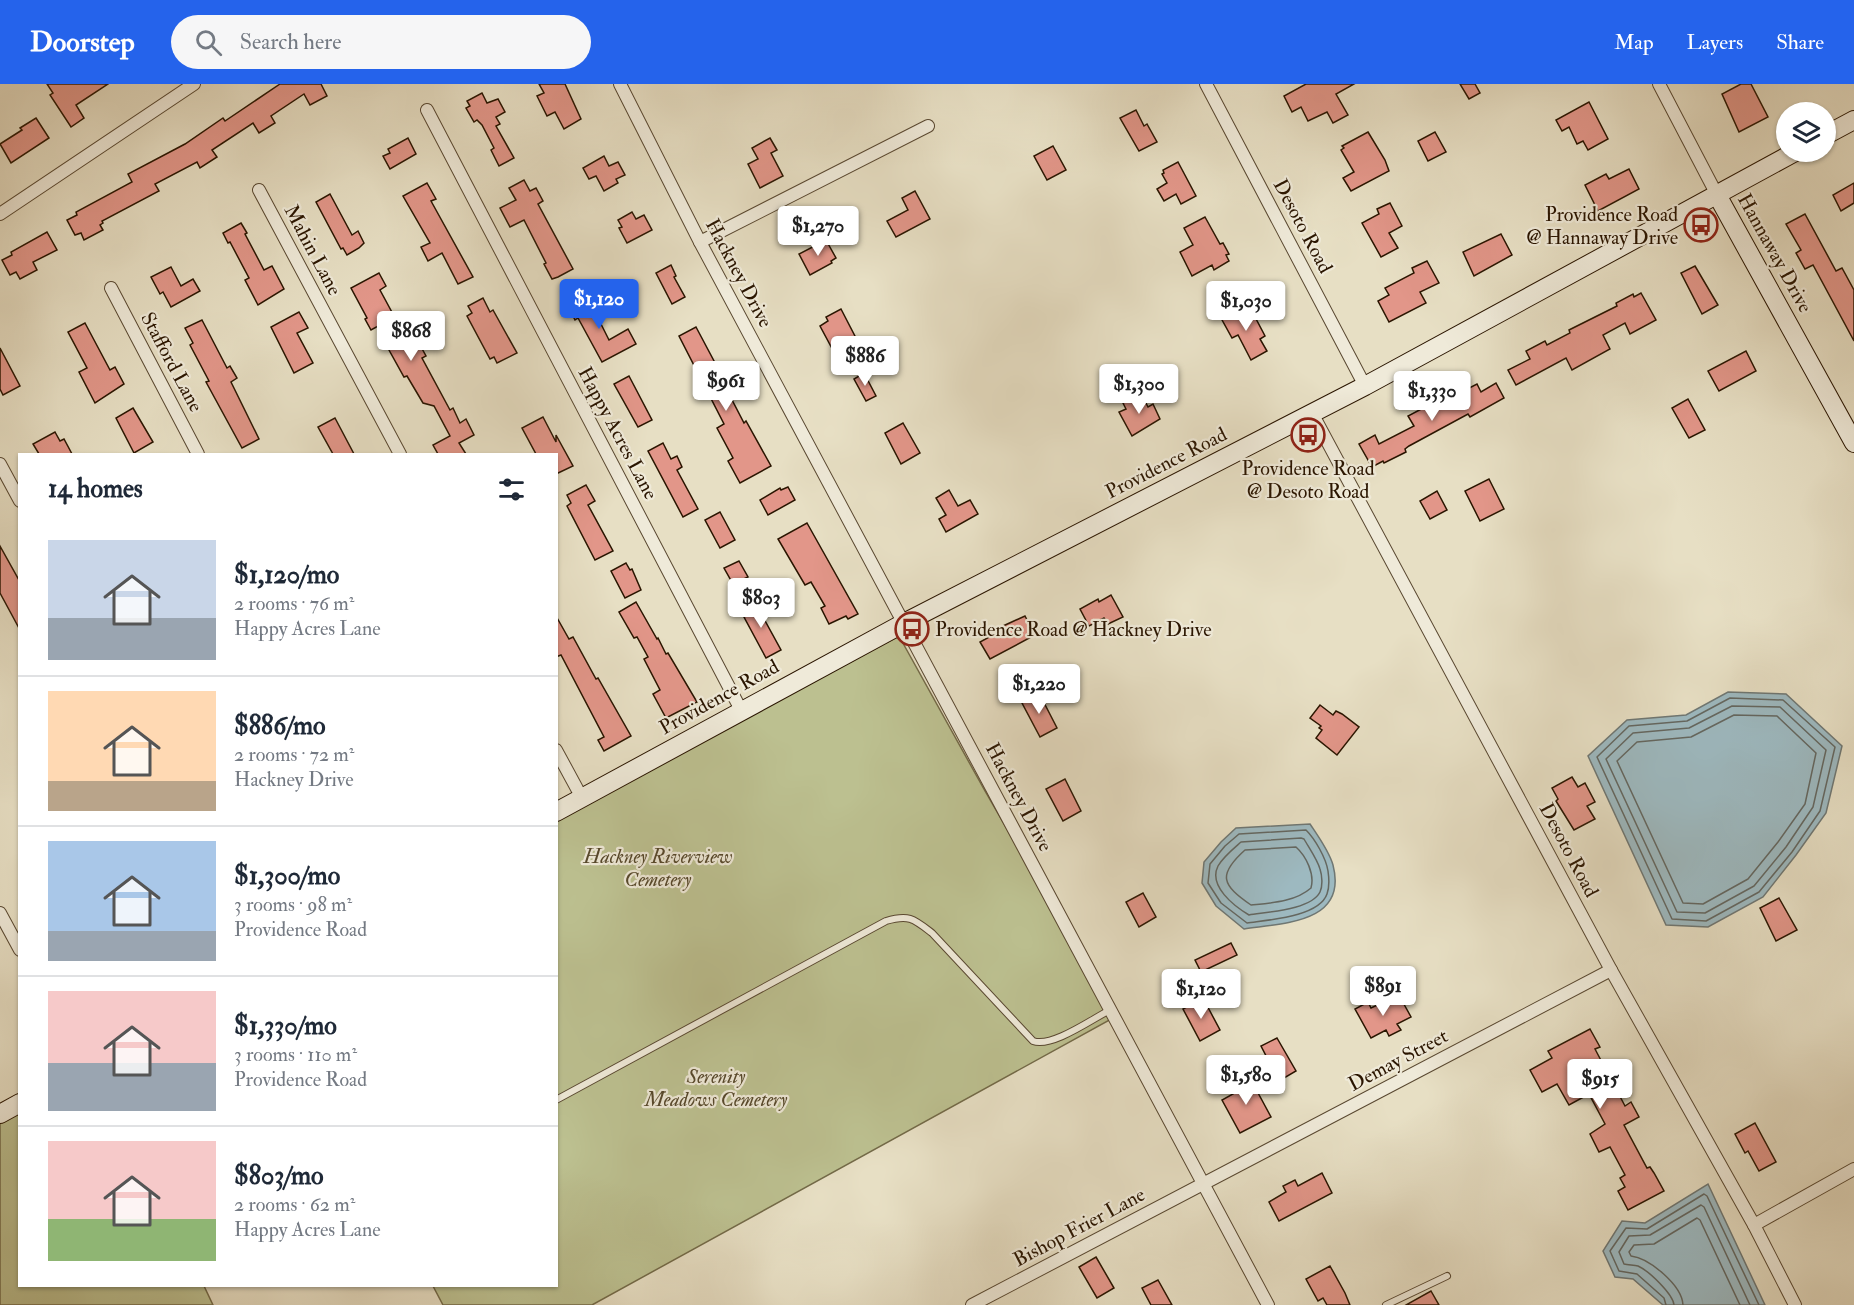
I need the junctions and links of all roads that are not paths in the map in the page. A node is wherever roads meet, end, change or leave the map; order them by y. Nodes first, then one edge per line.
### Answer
1 (194, 84) edge
2 (620, 84) edge
3 (1206, 84) edge
4 (1659, 84) edge
5 (427, 110) dead end
6 (1854, 120) edge
7 (928, 126) dead end
8 (1836, 130) edge
9 (1776, 162) edge
10 (260, 190) dead end
11 (1716, 193) junction
12 (0, 214) edge
13 (700, 242) junction
14 (111, 288) dead end
15 (1365, 386) junction
16 (1312, 413) junction
17 (1854, 443) edge
18 (197, 453) edge
19 (399, 453) edge
20 (0, 464) edge
21 (18, 497) edge
22 (904, 622) junction
23 (741, 710) junction
24 (558, 754) edge
25 (582, 798) junction
26 (558, 811) edge
27 (0, 913) edge
28 (18, 946) edge
29 (1611, 970) junction
30 (1110, 1009) junction
31 (558, 1099) edge
32 (18, 1104) edge
33 (0, 1114) edge
34 (1854, 1169) edge
35 (1204, 1185) junction
36 (1754, 1225) junction
37 (1447, 1276) dead end
38 (972, 1305) edge
39 (1268, 1305) edge
40 (1386, 1305) edge
41 (1795, 1305) edge

1 - 12 street
2 - 13 street, Hackney Drive
3 - 15 street, Desoto Road
4 - 11 street, Hannaway Drive
5 - 23 street, Happy Acres Lane
6 - 8 street
7 - 13 street
9 - 11 street, Providence Road
10 - 19 street, Mahin Lane
11 - 15 street, Providence Road
11 - 17 street, Hannaway Drive
13 - 22 street, Hackney Drive
14 - 18 street, Stafford Lane
15 - 16 street, Providence Road
16 - 22 street, Providence Road
16 - 29 street, Desoto Road
20 - 21 street
22 - 23 street, Providence Road
22 - 30 street, Hackney Drive
23 - 25 street, Providence Road
24 - 25 street
25 - 26 street, Providence Road
27 - 28 street
29 - 35 street, Demay Street
29 - 36 street, Desoto Road
30 - 31 lane
30 - 35 street, Hackney Drive
32 - 33 street
34 - 36 street
35 - 38 street, Bishop Frier Lane
35 - 39 street, Hackney Drive
36 - 41 street, Desoto Road
37 - 40 lane

